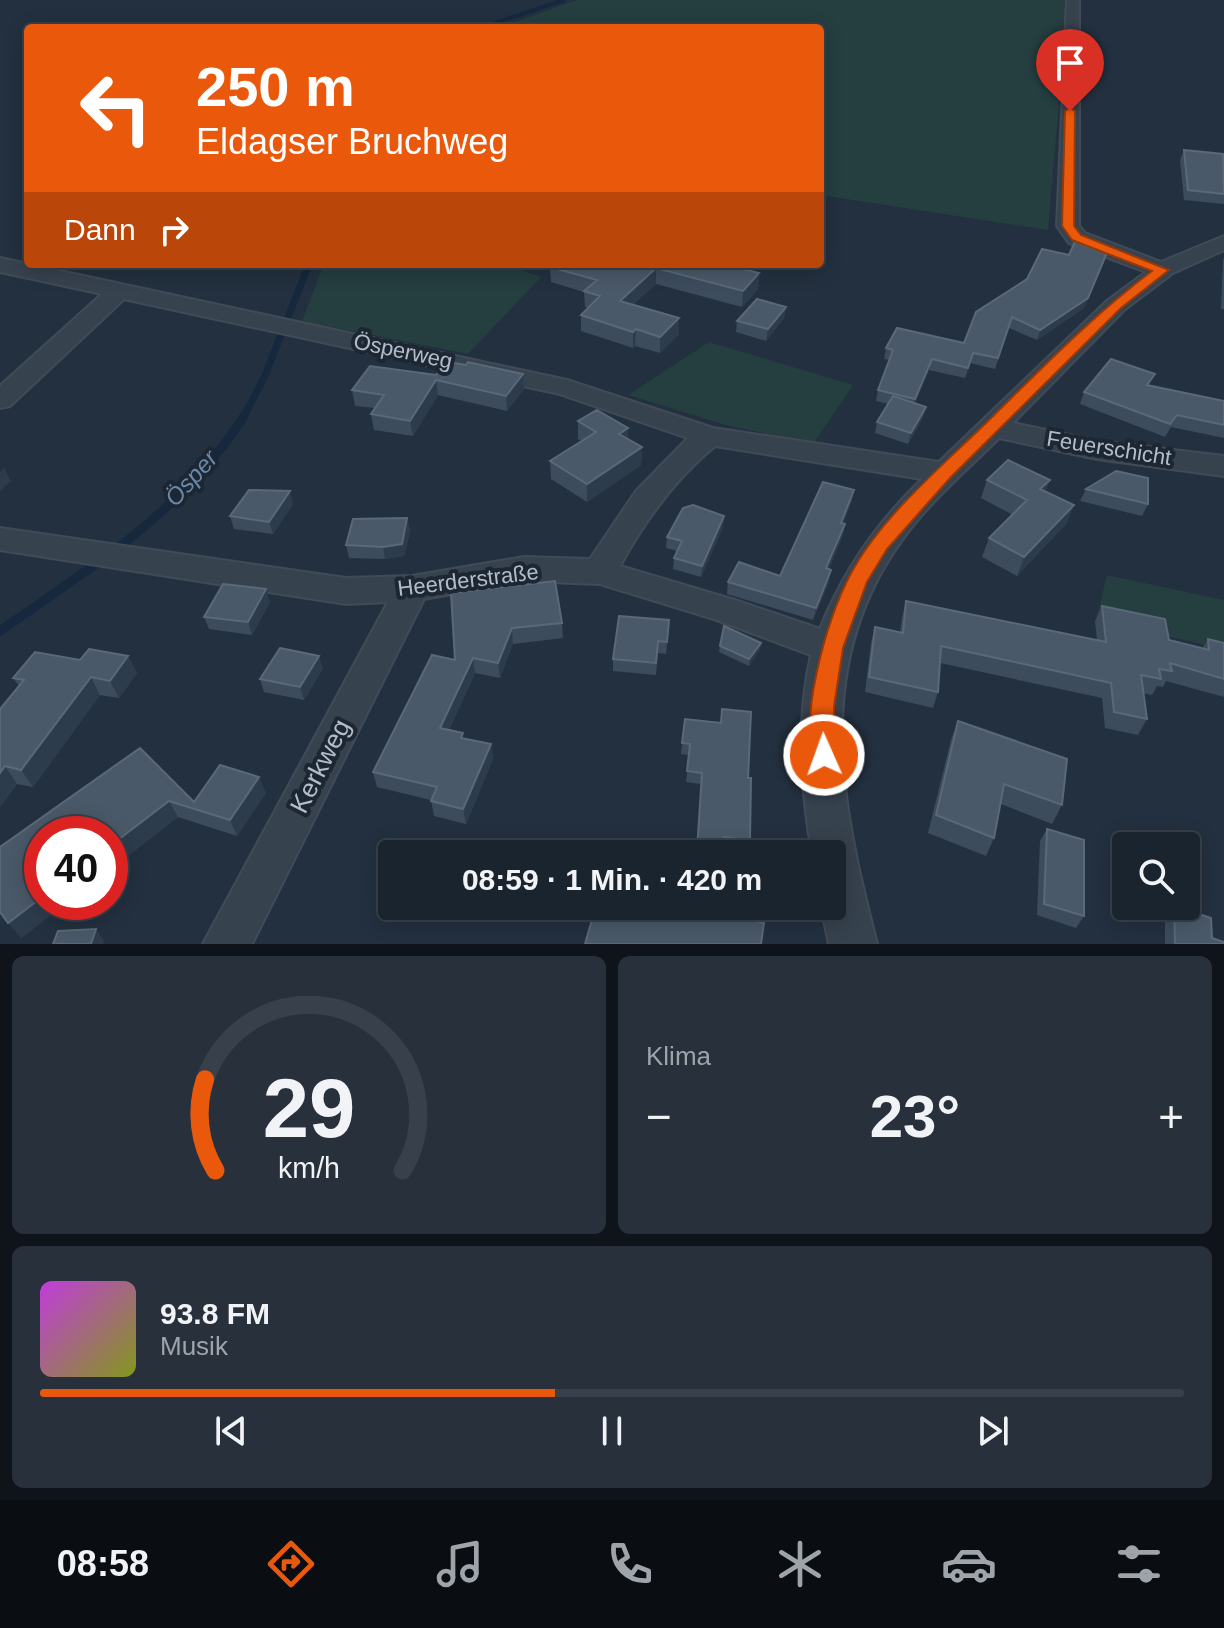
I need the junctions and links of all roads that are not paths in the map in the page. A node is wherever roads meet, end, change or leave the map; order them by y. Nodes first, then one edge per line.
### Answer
1 (1073, 0) edge
2 (1224, 242) edge
3 (0, 265) edge
4 (1162, 270) junction
5 (117, 293) junction
6 (0, 400) edge
7 (993, 428) junction
8 (709, 436) junction
9 (1224, 466) edge
10 (945, 473) junction
11 (0, 539) edge
12 (600, 572) junction
13 (412, 589) junction
14 (832, 648) junction
15 (227, 944) edge
16 (853, 944) edge

1 - 4 street
2 - 4 street
3 - 5 street, Ösperweg
4 - 7 street
5 - 6 street
5 - 8 street, Ösperweg
7 - 9 street, Feuerschicht
7 - 10 street
8 - 10 street, Ösperweg
8 - 12 street
10 - 14 street
11 - 13 street, Heerderstraße
12 - 13 street, Heerderstraße
12 - 14 street, Heerderstraße
13 - 15 street, Kerkweg
14 - 16 street

